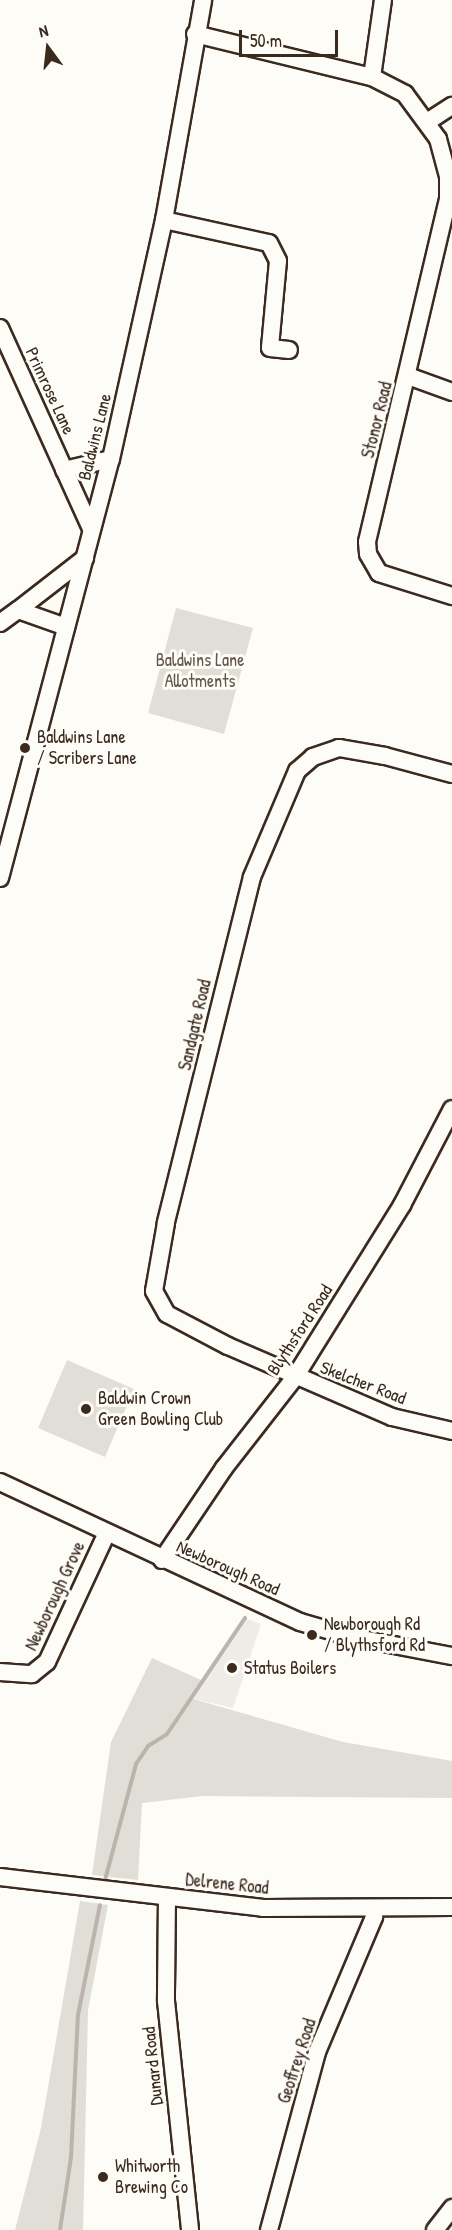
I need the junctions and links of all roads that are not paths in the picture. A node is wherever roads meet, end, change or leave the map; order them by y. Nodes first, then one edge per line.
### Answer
1 (203, 0) edge
2 (382, 0) edge
3 (195, 34) junction
4 (372, 77) junction
5 (452, 106) edge
6 (427, 122) junction
7 (450, 200) edge
8 (164, 220) junction
9 (0, 328) edge
10 (289, 350) dead end
11 (408, 376) junction
12 (452, 392) edge
13 (111, 459) junction
14 (64, 470) junction
15 (91, 529) junction
16 (85, 558) junction
17 (452, 596) edge
18 (18, 610) junction
19 (0, 623) edge
20 (66, 627) junction
21 (452, 774) edge
22 (0, 878) edge
23 (452, 1109) edge
24 (295, 1377) junction
25 (452, 1431) edge
26 (0, 1482) edge
27 (107, 1533) junction
28 (162, 1560) junction
29 (452, 1656) edge
30 (0, 1672) edge
31 (0, 1877) edge
32 (167, 1897) junction
33 (452, 1907) edge
34 (373, 1908) junction
35 (452, 2208) edge
36 (190, 2230) edge
37 (269, 2230) edge
38 (435, 2230) edge

1 - 3 street, Baldwins Lane
2 - 4 street
3 - 4 street, Stonor Road
3 - 8 street, Baldwins Lane
4 - 6 street, Stonor Road
5 - 6 street
6 - 7 street, Stonor Road
7 - 11 street, Stonor Road
8 - 10 street
8 - 13 street, Baldwins Lane
9 - 14 street, Primrose Lane
11 - 12 street
11 - 17 street, Stonor Road
13 - 14 street
13 - 15 street, Baldwins Lane
14 - 15 street, Primrose Lane
15 - 16 street, Baldwins Lane
16 - 18 street
16 - 20 street, Baldwins Lane
18 - 19 street
18 - 20 street
20 - 22 street, Baldwins Lane
21 - 24 street, Sandgate Road
23 - 24 street, Blythsford Road
24 - 25 street, Skelcher Road
24 - 28 street, Blythsford Road
26 - 27 street, Newborough Road
27 - 28 street, Newborough Road
27 - 30 street, Newborough Grove
28 - 29 street, Newborough Road
31 - 32 street, Delrene Road
32 - 34 street, Delrene Road
32 - 36 street, Dunard Road
33 - 34 street, Delrene Road
34 - 37 street, Geoffrey Road
35 - 38 street

